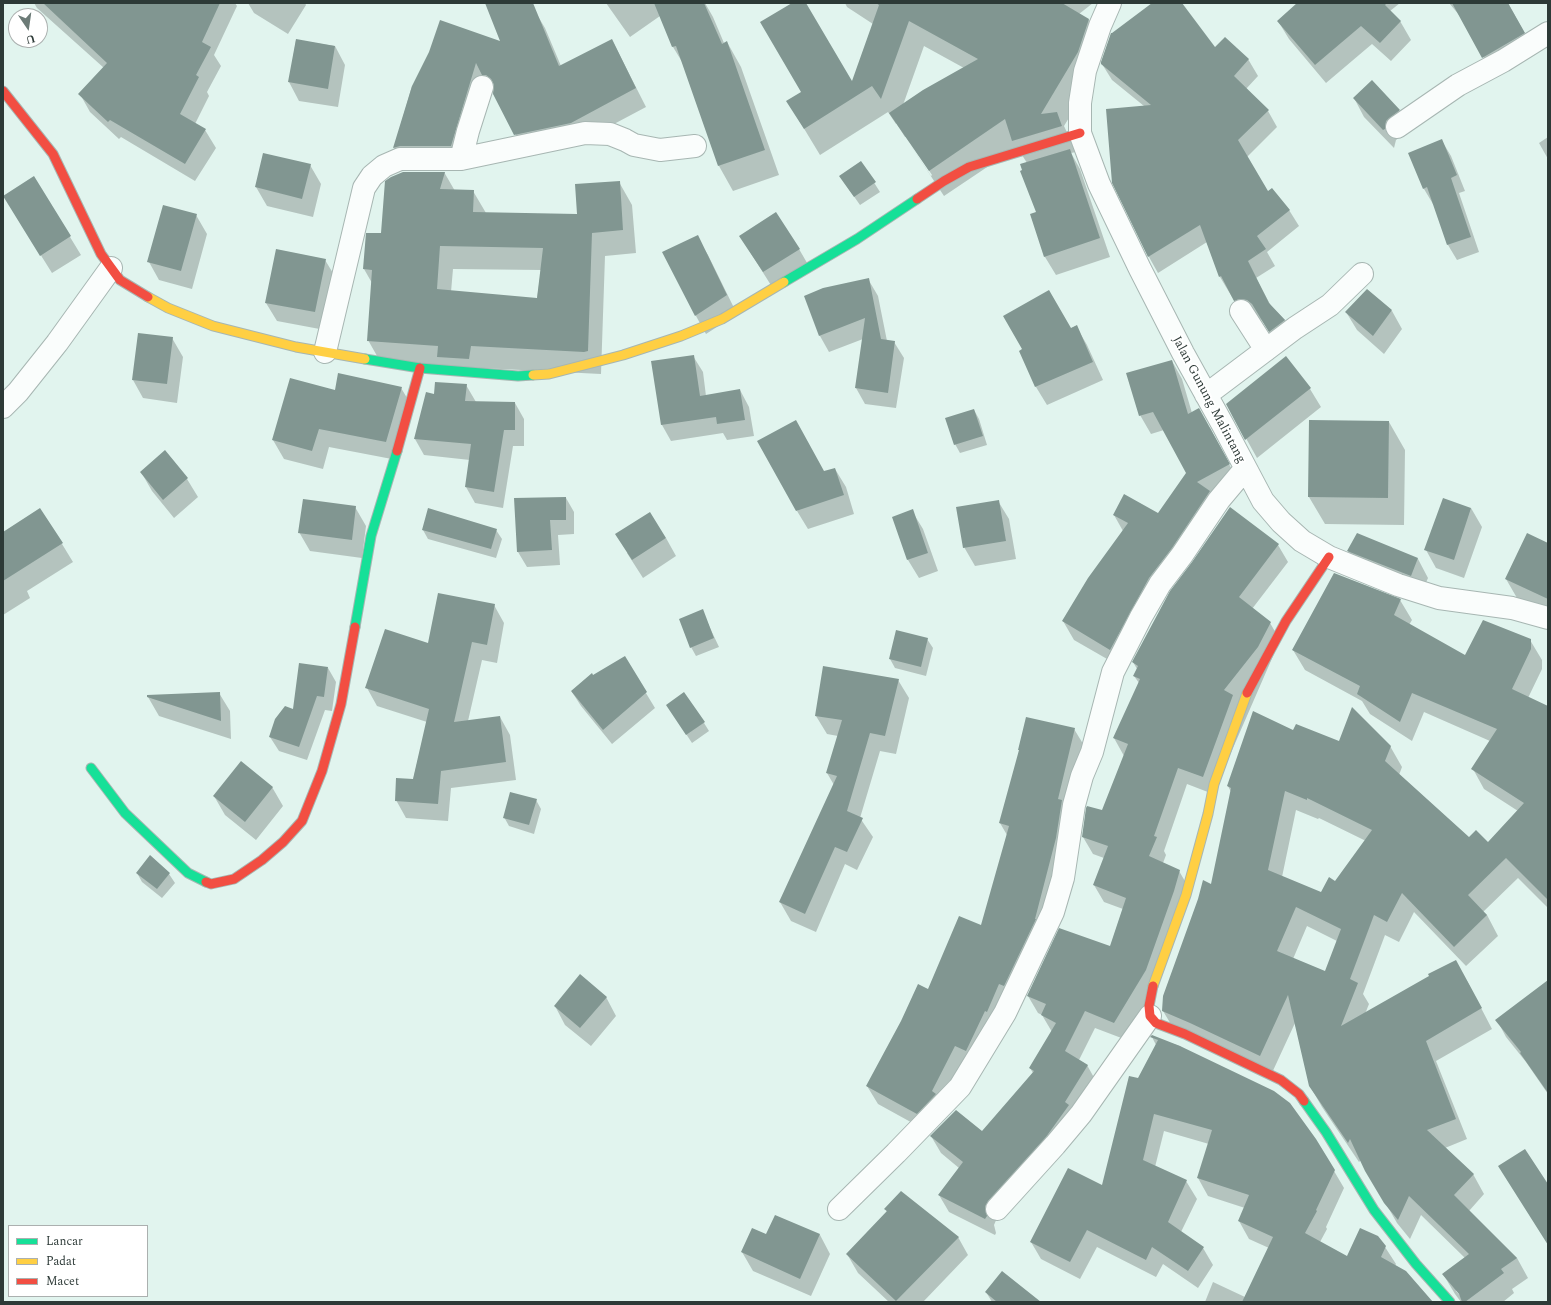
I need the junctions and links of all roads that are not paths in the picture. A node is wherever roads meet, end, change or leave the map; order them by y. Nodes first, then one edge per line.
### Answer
1 (1110, 3) edge
2 (1548, 33) edge
3 (482, 87) dead end
4 (3, 91) edge
5 (1397, 127) dead end
6 (1080, 133) junction
7 (695, 146) dead end
8 (461, 159) junction
9 (111, 268) junction
10 (1362, 274) dead end
11 (1240, 311) dead end
12 (1266, 350) junction
13 (326, 352) junction
14 (420, 368) junction
15 (1206, 395) junction
16 (3, 407) edge
17 (1245, 469) junction
18 (1329, 557) junction
19 (1548, 618) edge
20 (91, 768) dead end
21 (1150, 1016) junction
22 (839, 1209) dead end
23 (997, 1209) dead end
24 (1450, 1302) edge

1 - 6 street, Jalan Gunung Malintang
2 - 5 street
3 - 8 street
4 - 9 street
6 - 14 street
6 - 15 street, Jalan Gunung Malintang
7 - 8 street
8 - 13 street
9 - 13 street
9 - 16 street
10 - 12 street
11 - 12 street
12 - 15 street
13 - 14 street
14 - 20 street
15 - 17 street, Jalan Gunung Malintang
17 - 18 street, Jalan Gunung Malintang
17 - 22 street
18 - 19 street, Jalan Gunung Malintang
18 - 21 street
21 - 23 street
21 - 24 street

